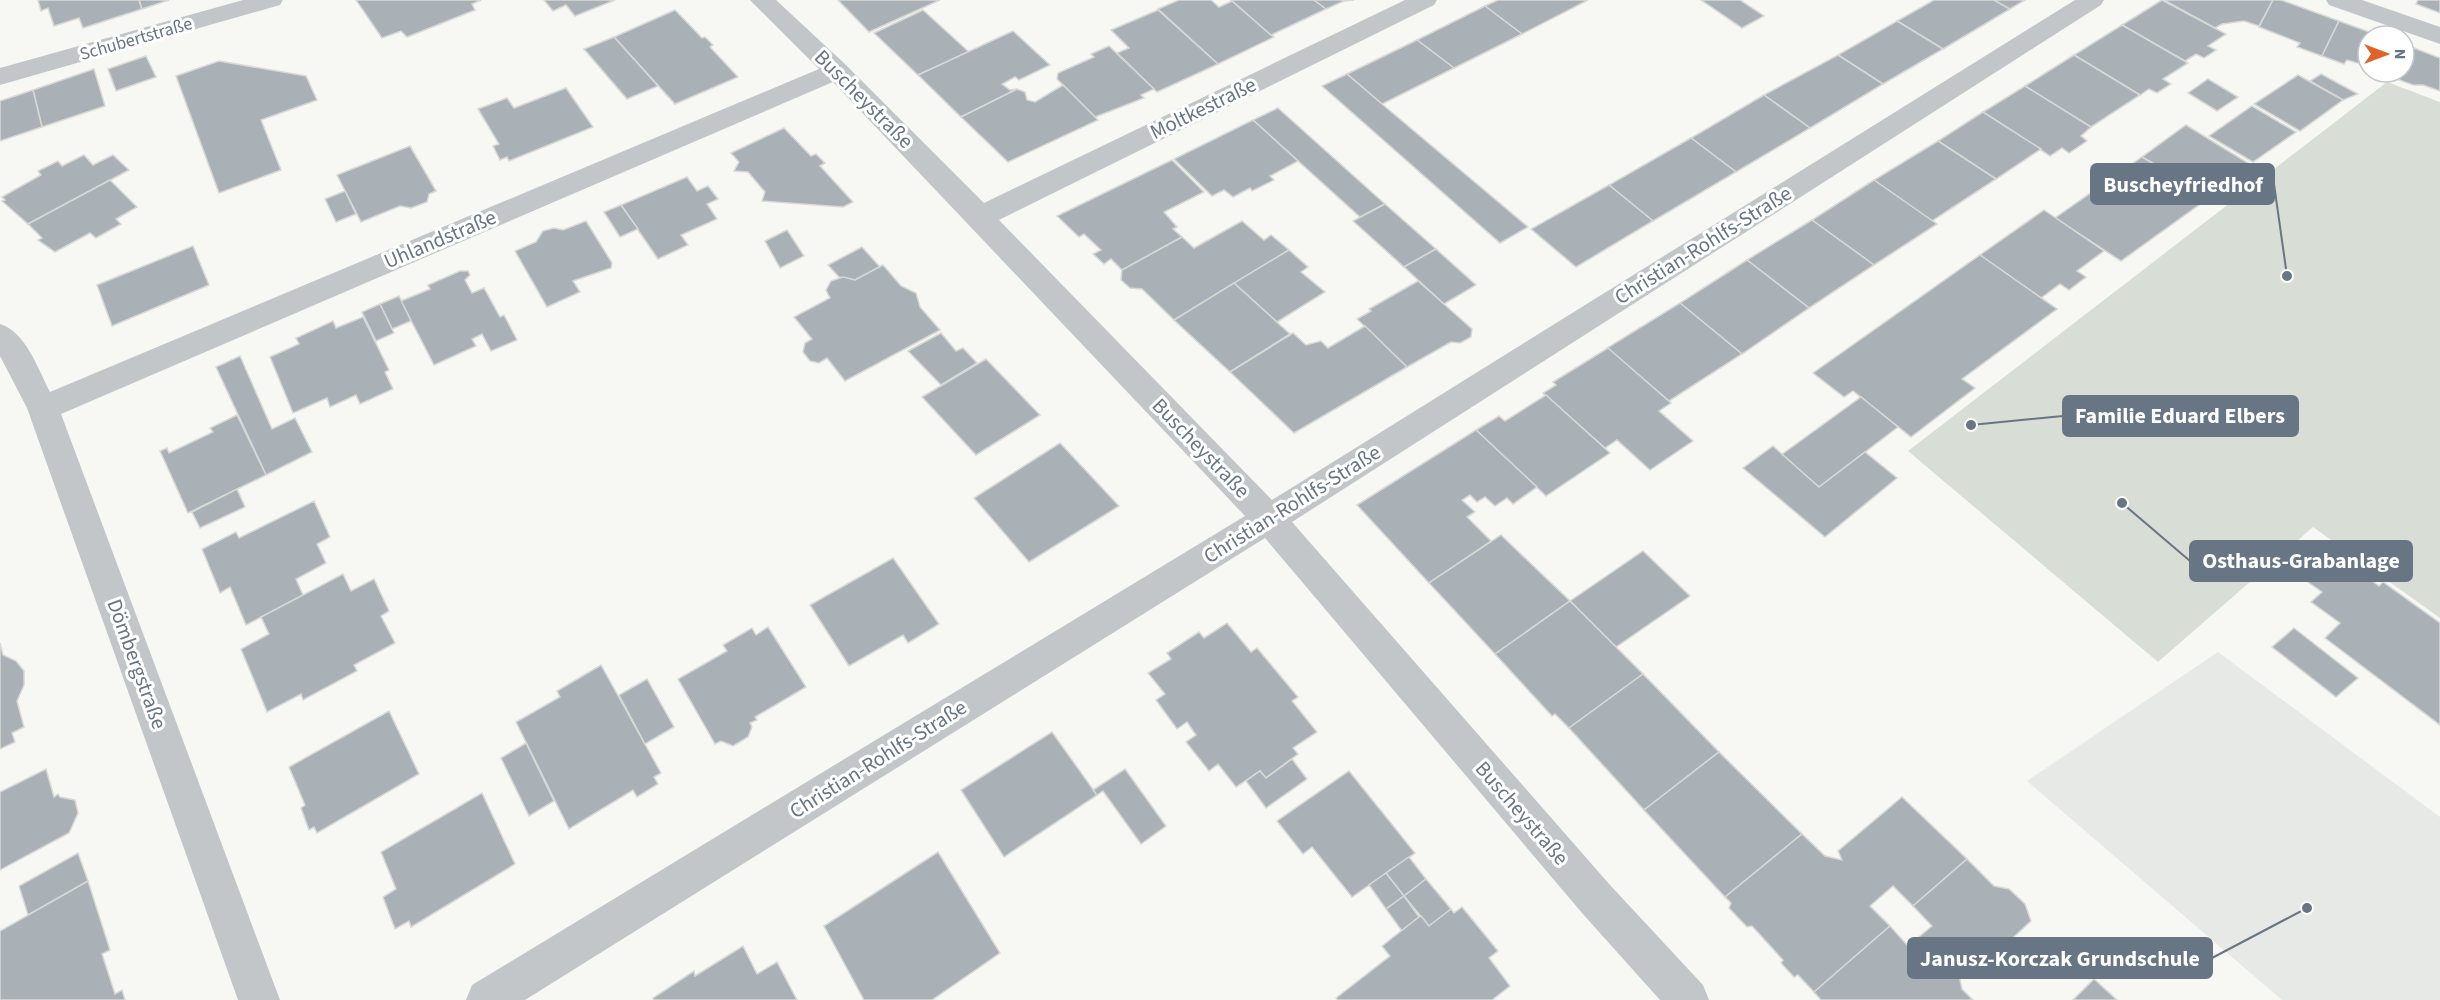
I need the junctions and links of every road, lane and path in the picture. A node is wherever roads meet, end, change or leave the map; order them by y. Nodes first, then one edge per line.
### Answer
1 (271, 0) edge
2 (1425, 0) edge
3 (2092, 0) edge
4 (2338, 0) edge
5 (765, 1) edge
6 (2440, 36) edge
7 (837, 71) junction
8 (0, 77) edge
9 (980, 217) junction
10 (0, 335) edge
11 (43, 408) junction
12 (1269, 519) junction
13 (259, 1000) edge
14 (487, 1000) edge
15 (1688, 1000) edge

1 - 8 street, Schubertstraße
2 - 9 street, Moltkestraße
3 - 12 street, Christian-Rohlfs-Straße
4 - 6 street
5 - 7 street, Buscheystraße
7 - 9 street, Buscheystraße
7 - 11 street, Uhlandstraße
9 - 12 street, Buscheystraße
10 - 11 street, Dömbergstraße
11 - 13 street, Dömbergstraße
12 - 14 street, Christian-Rohlfs-Straße
12 - 15 street, Buscheystraße

